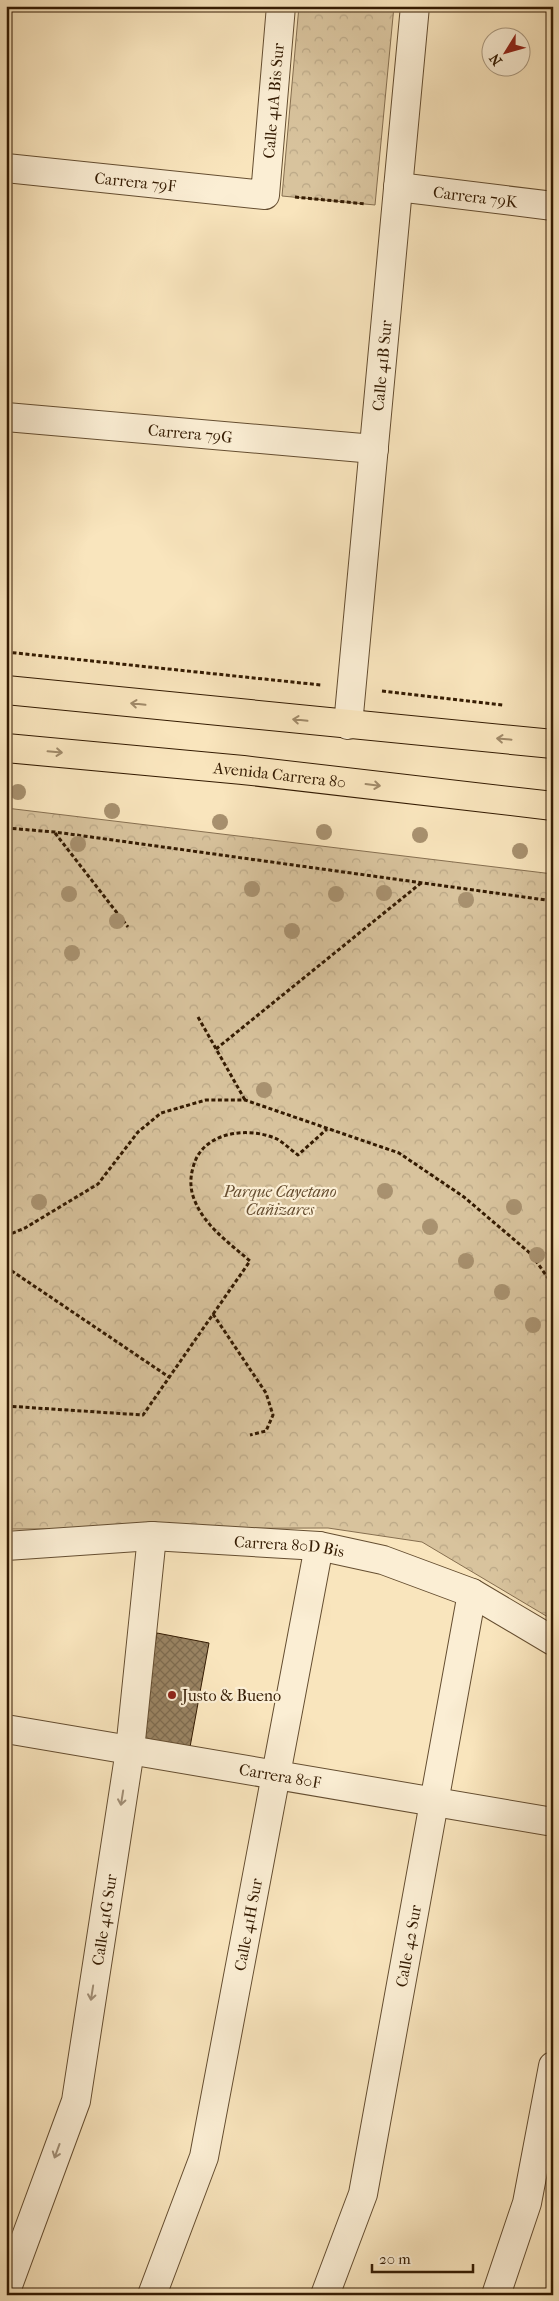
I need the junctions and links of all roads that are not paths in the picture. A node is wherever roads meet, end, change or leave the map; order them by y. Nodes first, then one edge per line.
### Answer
1 (281, 6) edge
2 (415, 6) edge
3 (6, 168) edge
4 (265, 195) joint
5 (397, 197) junction
6 (553, 206) edge
7 (6, 417) edge
8 (374, 449) junction
9 (6, 690) edge
10 (348, 725) junction
11 (553, 744) edge
12 (6, 748) edge
13 (553, 806) edge
14 (152, 1536) junction
15 (6, 1546) edge
16 (319, 1546) junction
17 (472, 1593) junction
18 (553, 1641) edge
19 (6, 1729) edge
20 (130, 1750) junction
21 (276, 1775) junction
22 (433, 1802) junction
23 (553, 1822) edge
24 (553, 2066) edge
25 (6, 2291) edge
26 (152, 2295) edge
27 (326, 2295) edge
28 (496, 2295) edge

1 - 4 street, Calle 41A Bis Sur
2 - 5 street, Calle 41B Sur
3 - 4 street, Carrera 79F
5 - 6 street, Carrera 79K
5 - 8 street, Calle 41B Sur
7 - 8 street, Carrera 79G
8 - 10 street, Calle 41B Sur
10 -> 9 main road
11 -> 10 main road
12 -> 13 main road, Avenida Carrera 80
14 - 15 street, Carrera 80D Bis
14 - 16 street, Carrera 80D Bis
14 - 20 street, Calle 41G Sur
16 - 17 street, Carrera 80D Bis
16 - 21 street, Calle 41H Sur
17 - 18 street, Carrera 80D Bis
17 - 22 street, Calle 42 Sur
19 - 20 street, Carrera 80F
20 - 21 street, Carrera 80F
20 -> 25 street, Calle 41G Sur
21 - 22 street, Carrera 80F
21 - 26 street, Calle 41H Sur
22 - 23 street, Carrera 80F
22 - 27 street, Calle 42 Sur
24 - 28 street

